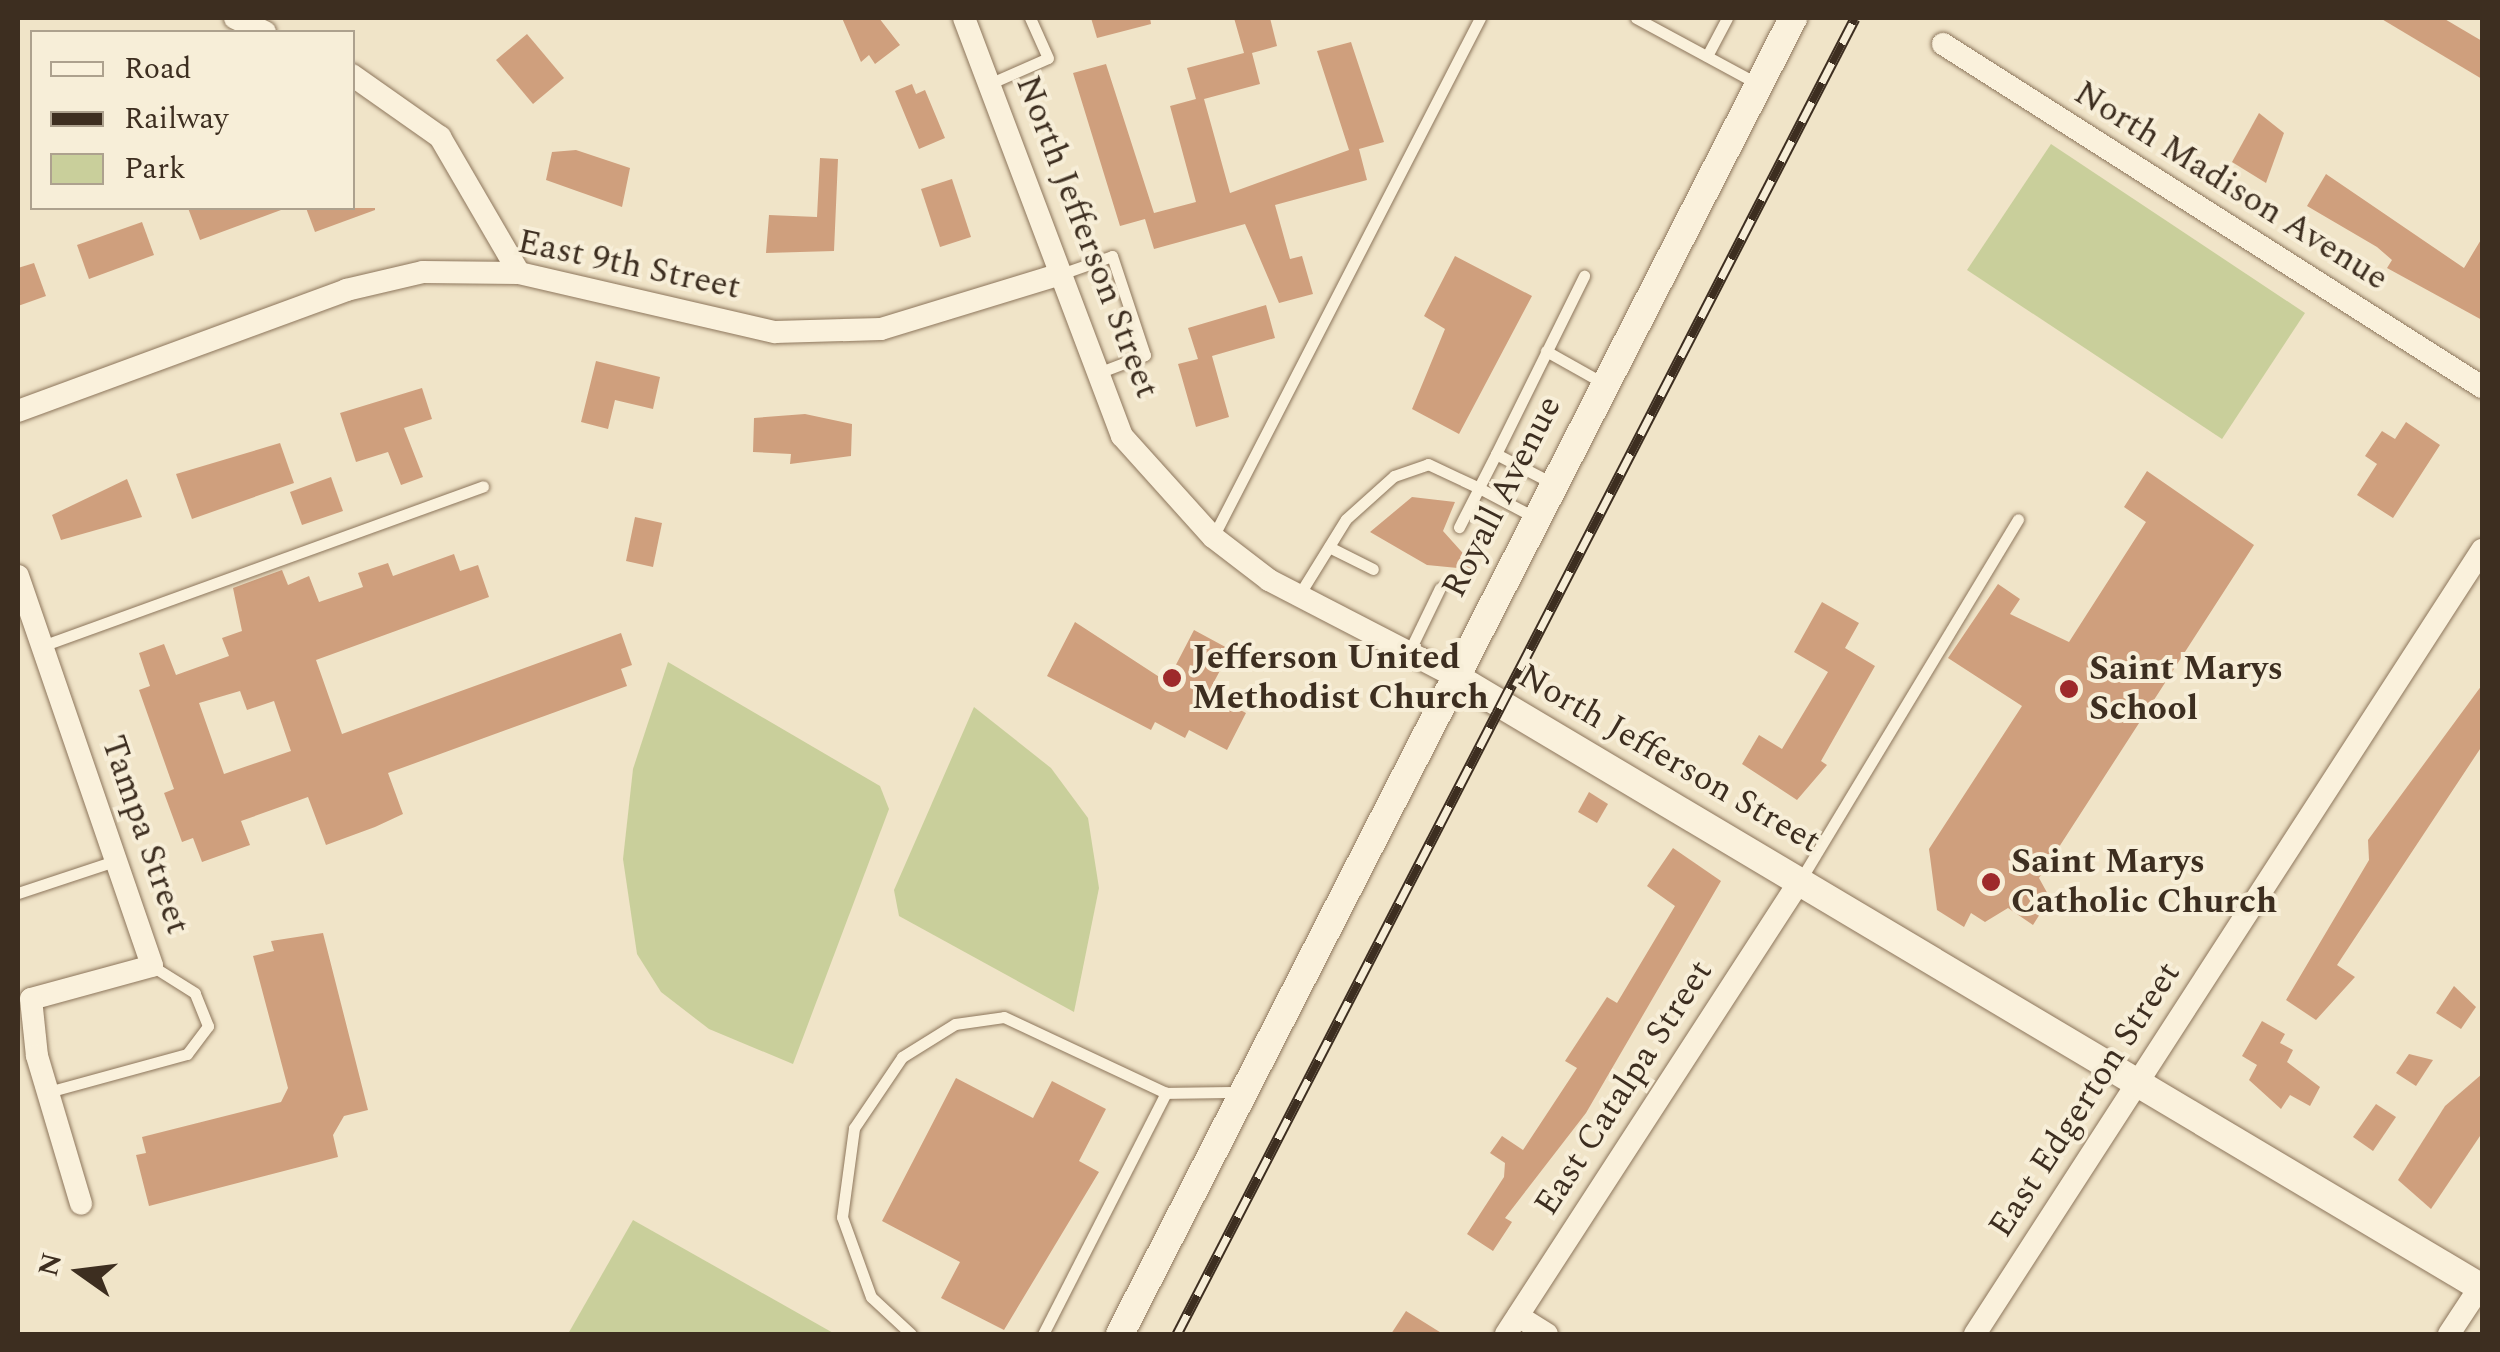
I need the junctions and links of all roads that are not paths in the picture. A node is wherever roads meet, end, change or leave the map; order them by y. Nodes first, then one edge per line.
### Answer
1 (235, 18) edge
2 (964, 18) edge
3 (1030, 18) edge
4 (1480, 18) edge
5 (1636, 18) edge
6 (1728, 18) edge
7 (1793, 18) edge
8 (262, 30) edge
9 (1943, 44) dead end
10 (1707, 56) junction
11 (355, 78) edge
12 (988, 84) junction
13 (1758, 84) junction
14 (519, 273) junction
15 (1060, 274) junction
16 (1584, 276) dead end
17 (1546, 351) junction
18 (1098, 373) junction
19 (1604, 383) junction
20 (2482, 387) edge
21 (18, 411) edge
22 (1496, 454) junction
23 (1552, 483) junction
24 (483, 486) dead end
25 (1479, 488) junction
26 (1534, 518) junction
27 (2018, 519) dead end
28 (1460, 527) dead end
29 (1213, 537) junction
30 (1329, 547) junction
31 (2482, 550) edge
32 (1373, 569) dead end
33 (18, 576) edge
34 (1440, 588) dead end
35 (1300, 595) junction
36 (42, 646) junction
37 (1409, 652) junction
38 (1452, 675) junction
39 (118, 860) junction
40 (1801, 879) junction
41 (18, 893) edge
42 (152, 966) junction
43 (2140, 1082) junction
44 (48, 1092) junction
45 (1242, 1092) junction
46 (1166, 1093) junction
47 (81, 1204) dead end
48 (2482, 1286) edge
49 (1512, 1325) edge
50 (911, 1334) edge
51 (1042, 1334) edge
52 (1120, 1334) edge
53 (1547, 1334) edge
54 (1975, 1334) edge
55 (2449, 1334) edge

1 - 8 street
2 - 12 street, North Jefferson Street
3 - 12 lane
4 - 29 lane
5 - 10 lane
6 - 10 lane
7 - 13 street, Royall Avenue
9 - 20 street, North Madison Avenue
10 - 13 lane
11 - 14 street
12 - 15 street, North Jefferson Street
13 - 19 street, Royall Avenue
14 - 15 street, East 9th Street
14 - 21 street, East 9th Street
15 - 18 street, North Jefferson Street
15 - 18 lane
16 - 17 lane
17 - 19 lane
17 - 22 lane
18 - 29 street, North Jefferson Street
19 - 23 street, Royall Avenue
22 - 23 lane
22 - 25 lane
23 - 26 street, Royall Avenue
24 - 36 lane
25 - 26 lane
25 - 28 lane
25 - 30 lane
26 - 38 street, Royall Avenue
27 - 40 lane
29 - 35 street, North Jefferson Street
30 - 32 lane
30 - 35 lane
31 - 43 street, East Edgerton Street
33 - 36 street, Tampa Street
34 - 37 lane
35 - 37 street, North Jefferson Street
36 - 39 street, Tampa Street
37 - 38 street, North Jefferson Street
38 - 40 street, North Jefferson Street
38 - 45 street, Royall Avenue
39 - 41 lane
39 - 42 street, Tampa Street
40 - 43 street, North Jefferson Street
40 - 49 street, East Catalpa Street
42 - 44 street, Tampa Street
42 - 44 lane
43 - 48 street, North Jefferson Street
43 - 54 street, East Edgerton Street
44 - 47 street, Tampa Street
45 - 46 lane
45 - 52 street, Royall Avenue
46 - 50 lane
46 - 51 lane
48 - 55 street
49 - 53 street

